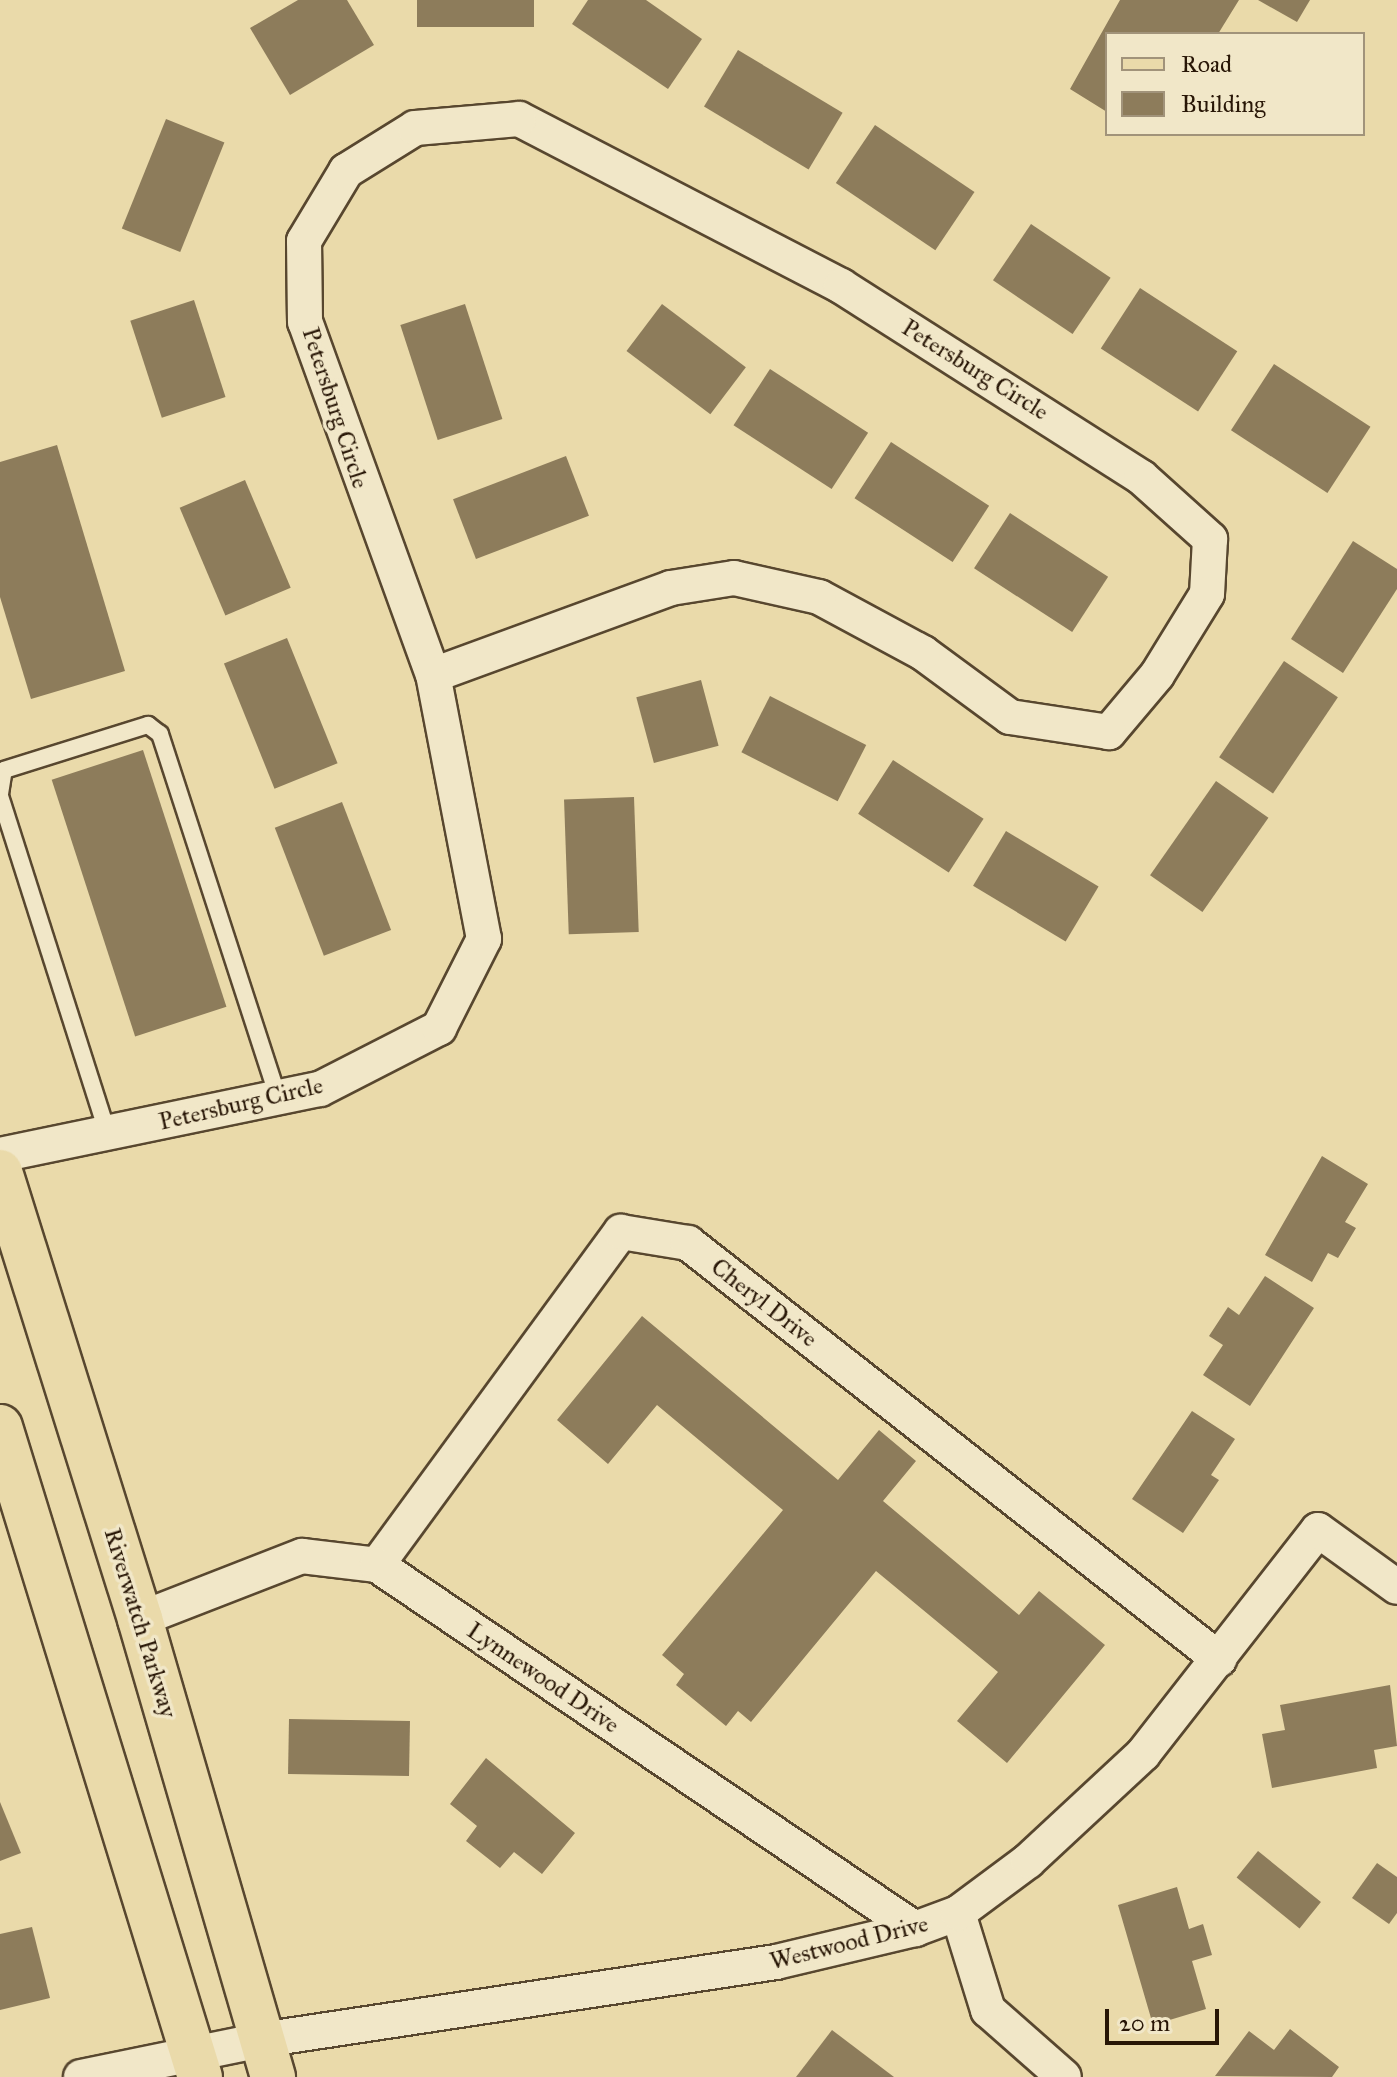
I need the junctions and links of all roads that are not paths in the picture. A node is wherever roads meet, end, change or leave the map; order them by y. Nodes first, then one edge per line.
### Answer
1 (433, 675) junction
2 (0, 795) edge
3 (278, 1098) junction
4 (108, 1134) junction
5 (0, 1155) edge
6 (0, 1172) edge
7 (0, 1427) edge
8 (377, 1565) junction
9 (1397, 1587) edge
10 (140, 1619) junction
11 (1219, 1659) junction
12 (958, 1913) junction
13 (915, 1929) junction
14 (267, 2059) edge
15 (196, 2065) edge
16 (81, 2077) edge
17 (1064, 2077) edge

1 - 1 street, Petersburg Circle
1 - 3 street, Petersburg Circle
2 - 3 lane
2 - 4 lane
3 - 4 street, Petersburg Circle
4 - 5 street, Petersburg Circle
6 - 10 main road, Riverwatch Parkway
7 - 15 main road
8 - 10 street, Lynnewood Drive
8 - 11 street, Cheryl Drive
8 - 13 street, Lynnewood Drive
9 - 11 street, Westwood Drive
10 - 14 main road, Riverwatch Parkway
11 - 12 street, Westwood Drive
12 - 13 street, Westwood Drive
12 - 17 street
13 - 14 street, Westwood Drive
14 - 15 street, Westwood Drive
15 - 16 street, Westwood Drive

